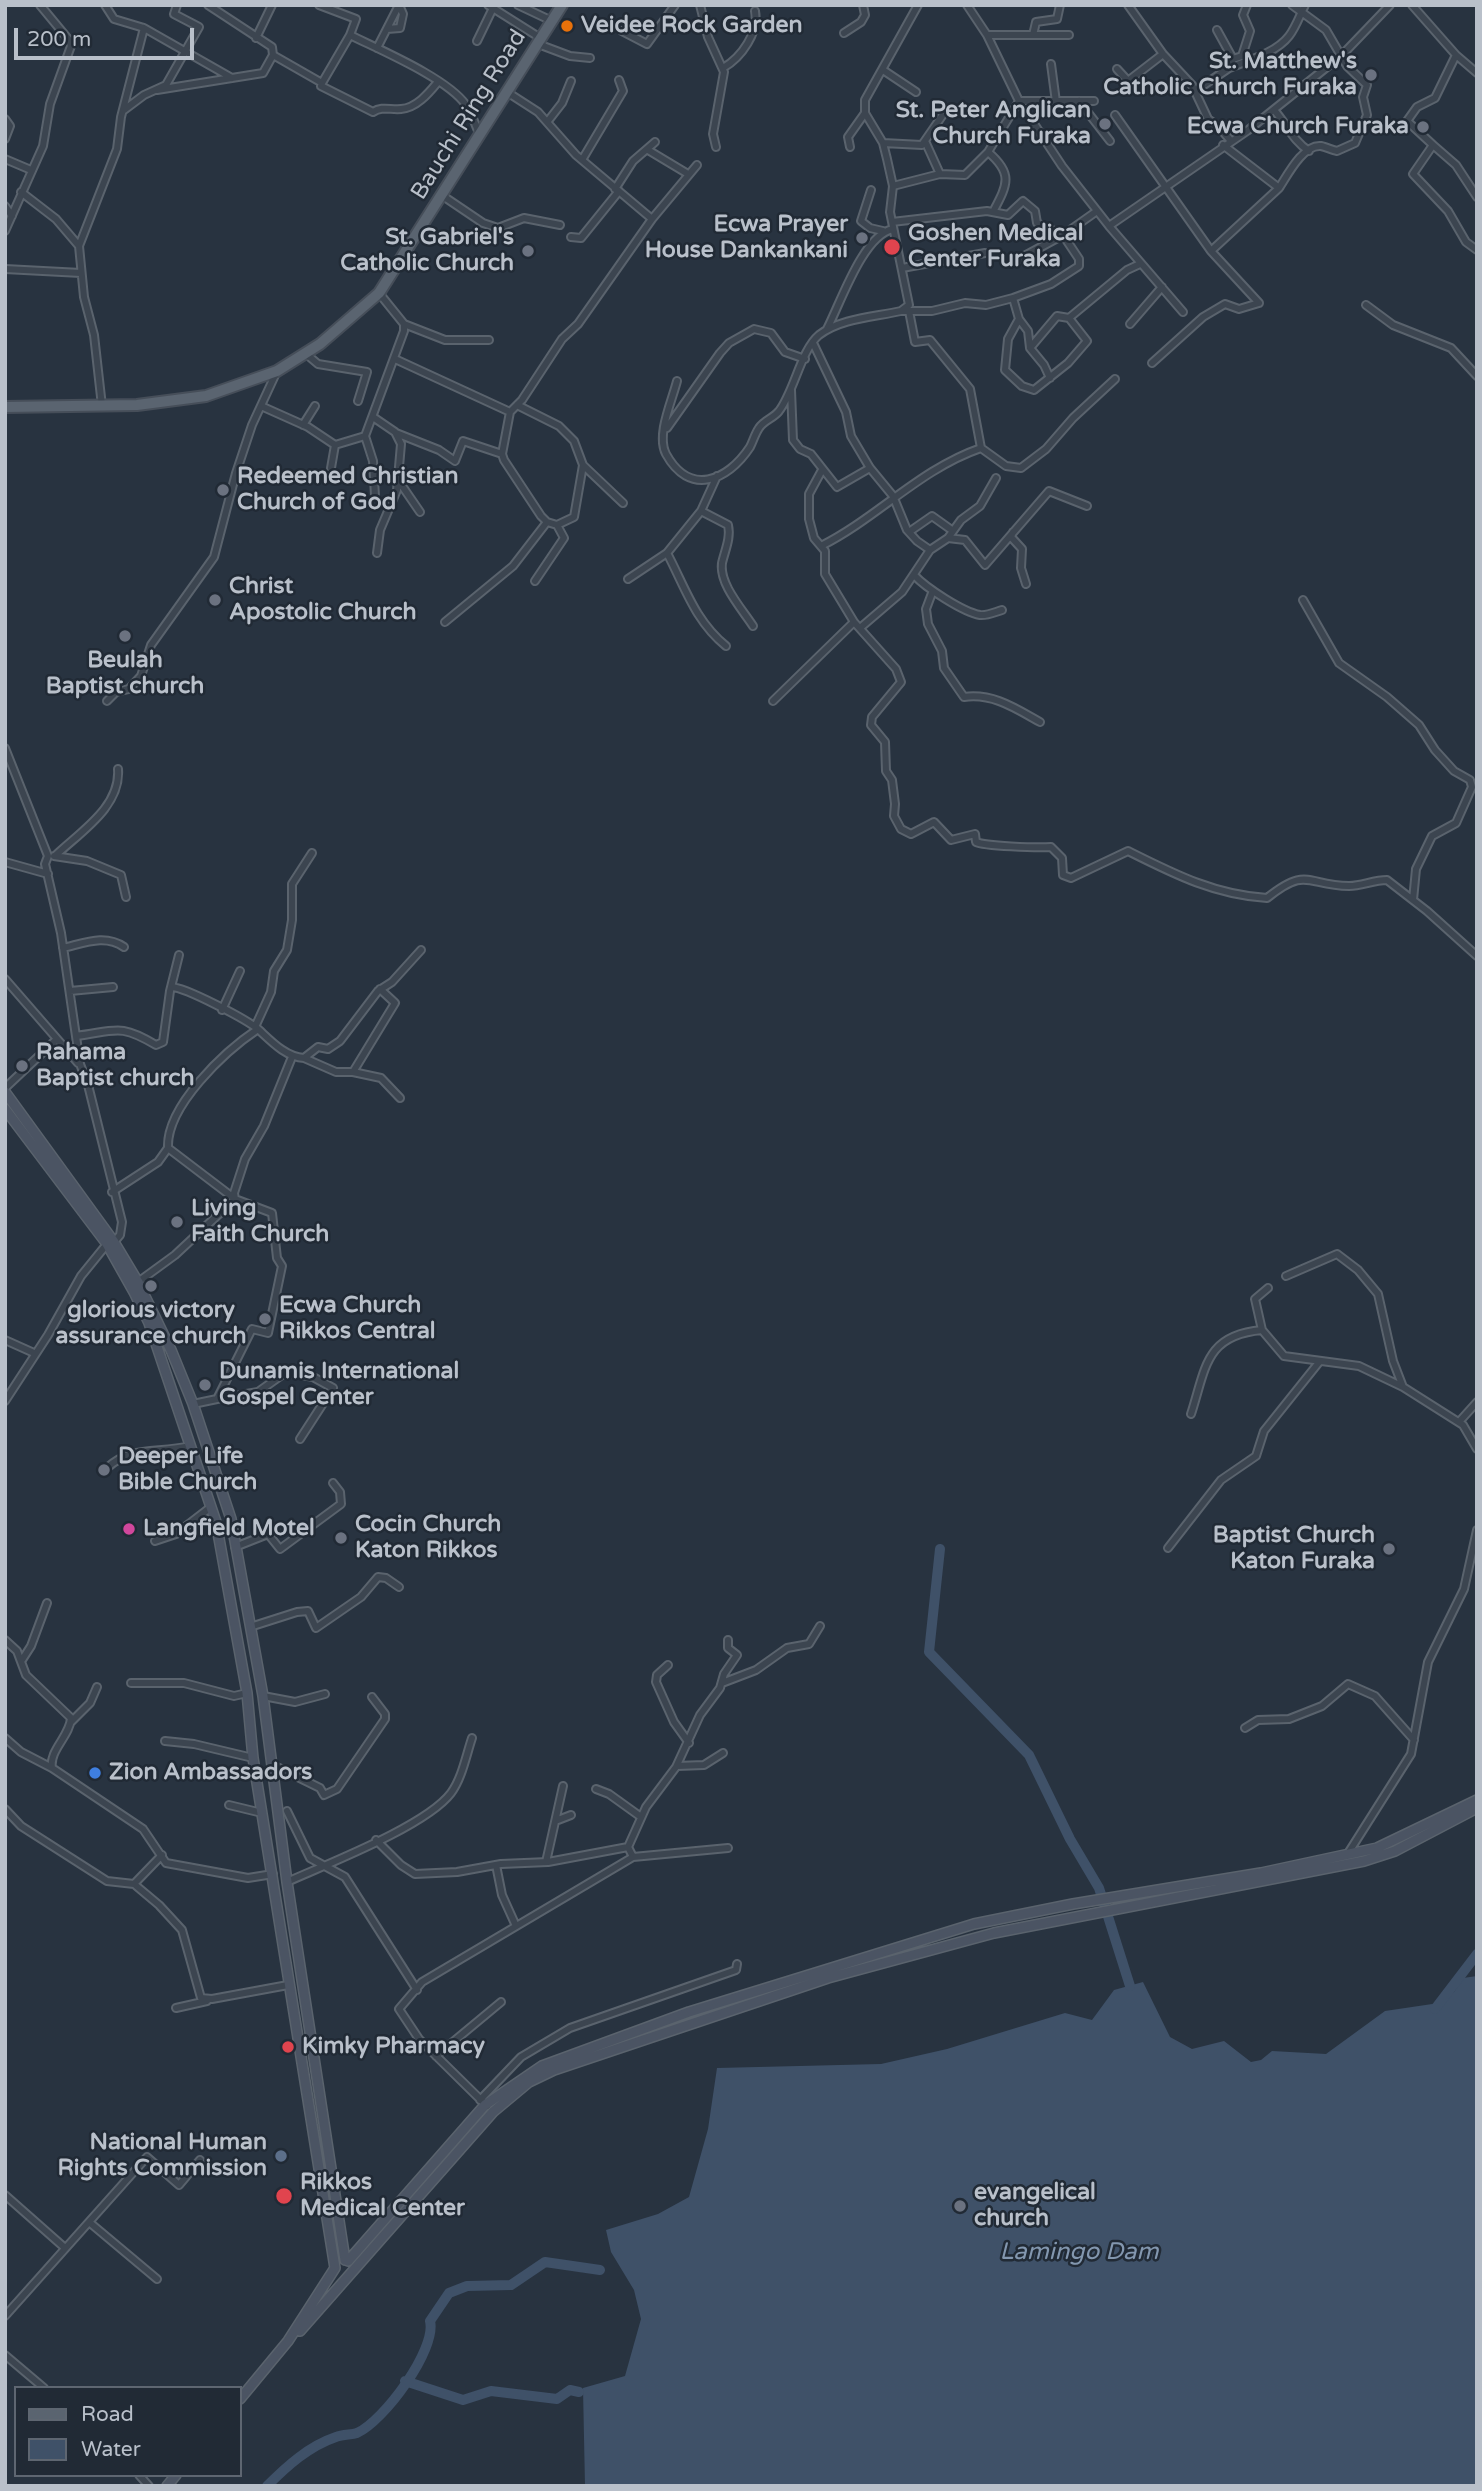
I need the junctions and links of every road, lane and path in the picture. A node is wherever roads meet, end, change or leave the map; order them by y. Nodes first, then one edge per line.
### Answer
1 (40, 5) edge
2 (105, 5) edge
3 (177, 5) edge
4 (208, 5) edge
5 (272, 5) edge
6 (319, 5) edge
7 (399, 5) edge
8 (518, 5) edge
9 (562, 5) edge
10 (675, 5) edge
11 (700, 5) edge
12 (863, 5) edge
13 (918, 5) edge
14 (967, 5) edge
15 (1060, 5) edge
16 (1128, 5) edge
17 (1247, 5) edge
18 (1292, 5) edge
19 (1305, 5) edge
20 (1390, 5) edge
21 (1412, 5) edge
22 (327, 7) edge
23 (491, 7) edge
24 (755, 11) dead end
25 (1301, 13) junction
26 (552, 21) junction
27 (144, 28) junction
28 (387, 29) junction
29 (1217, 30) dead end
30 (622, 31) dead end
31 (844, 33) dead end
32 (987, 35) junction
33 (1033, 35) junction
34 (1069, 35) dead end
35 (350, 36) junction
36 (256, 38) junction
37 (477, 41) dead end
38 (540, 41) junction
39 (377, 48) junction
40 (186, 51) junction
41 (273, 54) junction
42 (1163, 54) junction
43 (1342, 55) junction
44 (1455, 55) junction
45 (590, 58) dead end
46 (1233, 60) junction
47 (1051, 64) dead end
48 (723, 68) junction
49 (1229, 68) junction
50 (1117, 69) dead end
51 (883, 70) junction
52 (1477, 73) edge
53 (232, 78) junction
54 (619, 80) dead end
55 (571, 81) dead end
56 (322, 83) junction
57 (437, 83) junction
58 (157, 90) junction
59 (1195, 91) junction
60 (507, 92) junction
61 (916, 92) dead end
62 (1019, 101) junction
63 (1079, 101) junction
64 (1094, 101) dead end
65 (1056, 102) junction
66 (1273, 110) junction
67 (122, 111) junction
68 (865, 113) junction
69 (1115, 115) dead end
70 (942, 116) dead end
71 (5, 119) edge
72 (548, 121) junction
73 (480, 136) junction
74 (5, 139) edge
75 (925, 141) junction
76 (1111, 141) dead end
77 (1231, 141) junction
78 (654, 142) dead end
79 (883, 143) junction
80 (1223, 145) junction
81 (1433, 145) junction
82 (716, 147) dead end
83 (850, 147) dead end
84 (648, 150) junction
85 (1309, 151) junction
86 (988, 152) junction
87 (5, 159) edge
88 (582, 160) junction
89 (697, 165) dead end
90 (31, 170) junction
91 (688, 174) junction
92 (940, 174) junction
93 (1167, 185) junction
94 (892, 186) junction
95 (1279, 188) junction
96 (617, 190) junction
97 (871, 190) dead end
98 (20, 192) junction
99 (443, 196) junction
100 (1477, 197) edge
101 (5, 206) edge
102 (1097, 211) junction
103 (993, 212) junction
104 (12, 215) junction
105 (652, 219) junction
106 (560, 225) dead end
107 (893, 225) junction
108 (1109, 226) junction
109 (5, 231) edge
110 (883, 231) junction
111 (1063, 235) junction
112 (571, 237) dead end
113 (79, 246) junction
114 (1477, 250) edge
115 (1211, 251) junction
116 (985, 253) dead end
117 (1017, 260) dead end
118 (1140, 264) junction
119 (902, 268) junction
120 (5, 269) edge
121 (81, 273) junction
122 (1162, 287) junction
123 (379, 293) junction
124 (1013, 298) junction
125 (1366, 304) dead end
126 (905, 311) junction
127 (1183, 312) dead end
128 (1019, 318) junction
129 (1069, 318) junction
130 (404, 324) junction
131 (1130, 324) dead end
132 (826, 331) junction
133 (489, 340) dead end
134 (814, 343) junction
135 (1030, 348) junction
136 (305, 353) junction
137 (395, 359) junction
138 (805, 359) junction
139 (1152, 363) dead end
140 (277, 371) junction
141 (1477, 376) edge
142 (1050, 378) junction
143 (1115, 380) dead end
144 (677, 381) dead end
145 (791, 388) junction
146 (358, 401) dead end
147 (517, 405) junction
148 (102, 406) junction
149 (261, 406) junction
150 (315, 406) dead end
151 (5, 407) edge
152 (510, 412) junction
153 (373, 418) junction
154 (303, 425) junction
155 (395, 432) junction
156 (664, 432) junction
157 (366, 436) junction
158 (334, 445) junction
159 (981, 448) junction
160 (502, 454) junction
161 (583, 465) junction
162 (331, 468) dead end
163 (870, 468) junction
164 (822, 470) junction
165 (717, 476) junction
166 (996, 478) dead end
167 (398, 480) junction
168 (375, 496) dead end
169 (893, 496) junction
170 (623, 503) dead end
171 (1087, 506) dead end
172 (701, 511) junction
173 (419, 512) dead end
174 (547, 522) junction
175 (557, 525) junction
176 (1014, 527) junction
177 (909, 532) junction
178 (950, 534) junction
179 (821, 546) junction
180 (930, 550) junction
181 (377, 553) dead end
182 (667, 553) junction
183 (914, 575) junction
184 (628, 579) dead end
185 (535, 582) dead end
186 (1026, 584) dead end
187 (932, 593) junction
188 (1303, 600) dead end
189 (1002, 610) dead end
190 (445, 622) dead end
191 (854, 622) junction
192 (753, 626) dead end
193 (860, 628) junction
194 (726, 646) dead end
195 (107, 701) dead end
196 (773, 701) dead end
197 (1041, 722) dead end
198 (5, 748) edge
199 (118, 769) dead end
200 (312, 853) dead end
201 (52, 856) junction
202 (5, 862) edge
203 (48, 874) junction
204 (126, 897) dead end
205 (1412, 900) junction
206 (124, 947) dead end
207 (63, 948) junction
208 (421, 950) dead end
209 (179, 955) dead end
210 (1477, 956) edge
211 (240, 971) dead end
212 (5, 979) edge
213 (113, 987) dead end
214 (171, 987) junction
215 (380, 989) junction
216 (70, 991) junction
217 (222, 1010) junction
218 (256, 1028) junction
219 (76, 1036) junction
220 (57, 1039) junction
221 (292, 1057) junction
222 (304, 1058) junction
223 (80, 1064) junction
224 (354, 1072) junction
225 (5, 1090) edge
226 (400, 1098) dead end
227 (5, 1109) edge
228 (168, 1148) junction
229 (112, 1192) junction
230 (235, 1199) junction
231 (110, 1243) junction
232 (1286, 1276) dead end
233 (138, 1282) junction
234 (1268, 1288) dead end
235 (1262, 1330) junction
236 (5, 1340) edge
237 (34, 1353) junction
238 (1320, 1361) junction
239 (1403, 1387) junction
240 (217, 1399) junction
241 (5, 1401) edge
242 (1477, 1402) edge
243 (193, 1404) junction
244 (1191, 1414) dead end
245 (1459, 1422) junction
246 (300, 1439) dead end
247 (190, 1446) junction
248 (1477, 1449) edge
249 (107, 1468) dead end
250 (333, 1483) dead end
251 (211, 1507) junction
252 (1477, 1530) edge
253 (155, 1541) dead end
254 (235, 1547) junction
255 (1168, 1548) dead end
256 (399, 1587) dead end
257 (47, 1603) dead end
258 (820, 1626) dead end
259 (250, 1627) junction
260 (5, 1640) edge
261 (728, 1640) dead end
262 (22, 1660) junction
263 (668, 1665) dead end
264 (722, 1683) junction
265 (131, 1684) dead end
266 (97, 1687) dead end
267 (247, 1693) junction
268 (325, 1694) dead end
269 (263, 1696) junction
270 (372, 1697) dead end
271 (71, 1722) junction
272 (1245, 1728) dead end
273 (5, 1738) edge
274 (472, 1738) dead end
275 (1414, 1740) junction
276 (165, 1741) dead end
277 (689, 1742) junction
278 (723, 1753) dead end
279 (253, 1758) junction
280 (271, 1764) junction
281 (677, 1766) junction
282 (52, 1768) junction
283 (563, 1786) dead end
284 (596, 1789) dead end
285 (1477, 1800) edge
286 (229, 1805) dead end
287 (1477, 1808) edge
288 (5, 1810) edge
289 (287, 1811) dead end
290 (262, 1813) junction
291 (571, 1815) dead end
292 (641, 1818) junction
293 (558, 1820) junction
294 (376, 1840) junction
295 (628, 1847) junction
296 (728, 1849) dead end
297 (162, 1855) junction
298 (1347, 1856) junction
299 (634, 1857) junction
300 (546, 1861) junction
301 (496, 1865) junction
302 (321, 1867) junction
303 (273, 1874) junction
304 (287, 1882) junction
305 (134, 1884) junction
306 (516, 1926) junction
307 (737, 1965) dead end
308 (288, 1985) junction
309 (417, 1990) junction
310 (212, 1999) junction
311 (502, 2002) dead end
312 (176, 2008) dead end
313 (436, 2056) junction
314 (483, 2102) junction
315 (493, 2112) junction
316 (200, 2161) dead end
317 (5, 2195) edge
318 (89, 2222) junction
319 (65, 2248) junction
320 (347, 2260) junction
321 (335, 2268) junction
322 (350, 2274) junction
323 (157, 2279) dead end
324 (5, 2316) edge
325 (288, 2341) junction
326 (5, 2355) edge
327 (42, 2386) edge
328 (242, 2397) edge

1 - 90 street
2 - 27 street
3 - 40 street
4 - 36 street
5 - 36 street
6 - 22 street
7 - 28 street
7 - 28 street
8 - 26 street
9 - 26 main road, Bauchi Ring Road
10 - 30 street
11 - 48 street
12 - 31 street
13 - 51 street
14 - 32 street
15 - 33 street
16 - 42 street
17 - 46 street
18 - 25 street
19 - 25 street
20 - 43 street
21 - 44 street
22 - 35 street
23 - 37 street
23 - 38 street
24 - 48 street
25 - 43 street
25 - 49 street
26 - 38 main road, Bauchi Ring Road
27 - 40 street
27 - 67 street
28 - 39 street
29 - 46 street
32 - 33 street
32 - 62 street
33 - 34 street
35 - 39 street
35 - 56 street
36 - 41 street
38 - 45 street
38 - 60 main road, Bauchi Ring Road
39 - 57 street
40 - 53 street
40 - 58 street
41 - 53 street
41 - 56 street
42 - 50 street
42 - 59 street
43 - 66 street
43 - 85 street
44 - 52 street
44 - 81 street
46 - 49 street
47 - 65 street
48 - 82 street
49 - 59 street
51 - 61 street
51 - 68 street
53 - 58 street
54 - 88 street
55 - 72 street
56 - 57 street
57 - 73 street
58 - 67 street
59 - 77 street
60 - 72 street
60 - 73 main road, Bauchi Ring Road
62 - 65 street
62 - 86 street
62 - 102 street
63 - 64 street
63 - 65 street
63 - 76 street
66 - 77 street
66 - 85 street
67 - 113 street
68 - 79 street
68 - 83 street
69 - 93 street
70 - 75 street
71 - 74 street
72 - 88 street
73 - 99 main road, Bauchi Ring Road
75 - 79 street
75 - 92 street
77 - 80 street
78 - 84 street
79 - 94 street
80 - 93 street
80 - 95 street
81 - 100 street
81 - 114 street
84 - 91 street
84 - 96 street
85 - 95 street
86 - 92 street
86 - 103 street
87 - 90 street
88 - 96 street
89 - 91 street
90 - 98 street
91 - 105 street
92 - 94 street
93 - 108 street
93 - 115 street
94 - 107 street
95 - 115 street
96 - 105 street
96 - 112 street
97 - 110 street
98 - 104 street
98 - 113 street
99 - 106 street
99 - 123 main road, Bauchi Ring Road
101 - 104 street
102 - 108 street
102 - 111 street
103 - 107 street
103 - 111 street
104 - 109 street
105 - 147 street
107 - 110 street
107 - 119 street
108 - 118 street
110 - 132 street
111 - 117 street
111 - 124 street
113 - 121 street
115 - 139 street
116 - 119 street
118 - 122 street
118 - 129 street
119 - 126 street
120 - 121 street
121 - 148 street
122 - 127 street
122 - 131 street
123 - 130 street
123 - 136 main road, Bauchi Ring Road
124 - 126 street
124 - 128 street
125 - 141 street
126 - 132 street
126 - 159 street
128 - 135 street
128 - 142 street
129 - 135 street
129 - 142 street
130 - 133 street
130 - 137 street
132 - 134 street
134 - 138 street
134 - 163 street
135 - 142 street
136 - 140 main road, Bauchi Ring Road
136 - 146 street
137 - 152 street
137 - 153 street
138 - 145 street
138 - 156 street
140 - 148 main road, Bauchi Ring Road
140 - 149 street
143 - 159 street
144 - 156 street
145 - 164 street
145 - 165 street
147 - 152 street
147 - 161 street
148 - 151 main road, Bauchi Ring Road
149 - 154 street
149 - 195 street
150 - 154 street
152 - 160 street
153 - 155 street
153 - 157 street
154 - 158 street
155 - 160 street
155 - 167 street
156 - 165 street
157 - 158 street
157 - 168 street
158 - 162 street
159 - 169 street
160 - 174 street
161 - 170 street
161 - 175 street
163 - 164 street
163 - 169 street
164 - 179 street
165 - 172 street
166 - 178 street
167 - 173 street
167 - 181 street
169 - 177 street
169 - 179 street
171 - 176 street
172 - 182 street
172 - 192 street
174 - 175 street
174 - 190 street
175 - 185 street
176 - 178 street
176 - 186 street
177 - 178 street
177 - 180 street
178 - 180 street
179 - 191 street
180 - 183 street
182 - 184 street
182 - 194 street
183 - 187 street
183 - 193 street
187 - 189 street
187 - 197 street
188 - 205 street
191 - 193 street
191 - 196 street
193 - 205 street
198 - 201 street
199 - 201 street
200 - 218 street
201 - 203 street
201 - 204 street
202 - 203 street
203 - 207 street
205 - 210 street
206 - 207 street
207 - 216 street
208 - 215 street
209 - 214 street
211 - 217 street
212 - 220 street
213 - 216 street
214 - 217 street
214 - 219 street
215 - 222 street
215 - 224 street
216 - 219 street
217 - 218 street
218 - 221 street
218 - 228 street
219 - 223 street
220 - 223 street
220 - 225 street
221 - 222 street
221 - 230 street
222 - 224 street
223 - 229 street
224 - 226 street
225 - 231 main road
227 - 231 main road
228 - 229 street
228 - 230 street
229 - 231 street
230 - 233 street
230 - 240 street
231 - 233 main road
231 - 237 street
231 - 247 main road
232 - 239 street
233 - 243 main road
234 - 235 street
235 - 238 street
235 - 244 street
236 - 237 street
237 - 241 street
238 - 239 street
238 - 255 street
239 - 245 street
240 - 243 street
240 - 246 street
242 - 245 street
243 - 254 main road
245 - 248 street
247 - 249 street
247 - 251 main road
250 - 254 street
251 - 253 street
251 - 267 main road
252 - 275 street
254 - 259 main road
256 - 259 street
257 - 262 street
258 - 264 street
259 - 269 main road
260 - 262 street
261 - 264 street
262 - 271 street
263 - 277 street
264 - 277 street
265 - 267 street
266 - 271 street
267 - 279 main road
268 - 269 street
269 - 280 main road
270 - 280 street
271 - 282 street
272 - 275 street
273 - 282 street
274 - 294 street
275 - 298 street
276 - 279 street
277 - 281 street
278 - 281 street
279 - 290 main road
280 - 304 main road
281 - 292 street
282 - 297 street
283 - 293 street
284 - 292 street
285 - 298 main road
286 - 290 street
287 - 315 main road
288 - 305 street
289 - 302 street
290 - 303 main road
291 - 293 street
292 - 295 street
293 - 300 street
294 - 301 street
294 - 302 street
295 - 299 street
295 - 300 street
296 - 299 street
297 - 303 street
297 - 305 street
298 - 314 main road
299 - 306 street
300 - 301 street
301 - 306 street
302 - 304 street
302 - 309 street
303 - 308 main road
304 - 320 main road
305 - 310 street
306 - 309 street
307 - 314 street
308 - 310 street
308 - 321 main road
309 - 313 street
310 - 312 street
311 - 313 street
313 - 314 street
314 - 315 street
314 - 320 main road
315 - 322 main road
316 - 318 street
317 - 319 street
318 - 319 street
318 - 323 street
319 - 324 street
320 - 321 main road
320 - 322 main road
321 - 322 main road
321 - 325 main road
322 - 325 main road
325 - 328 main road
326 - 327 street

